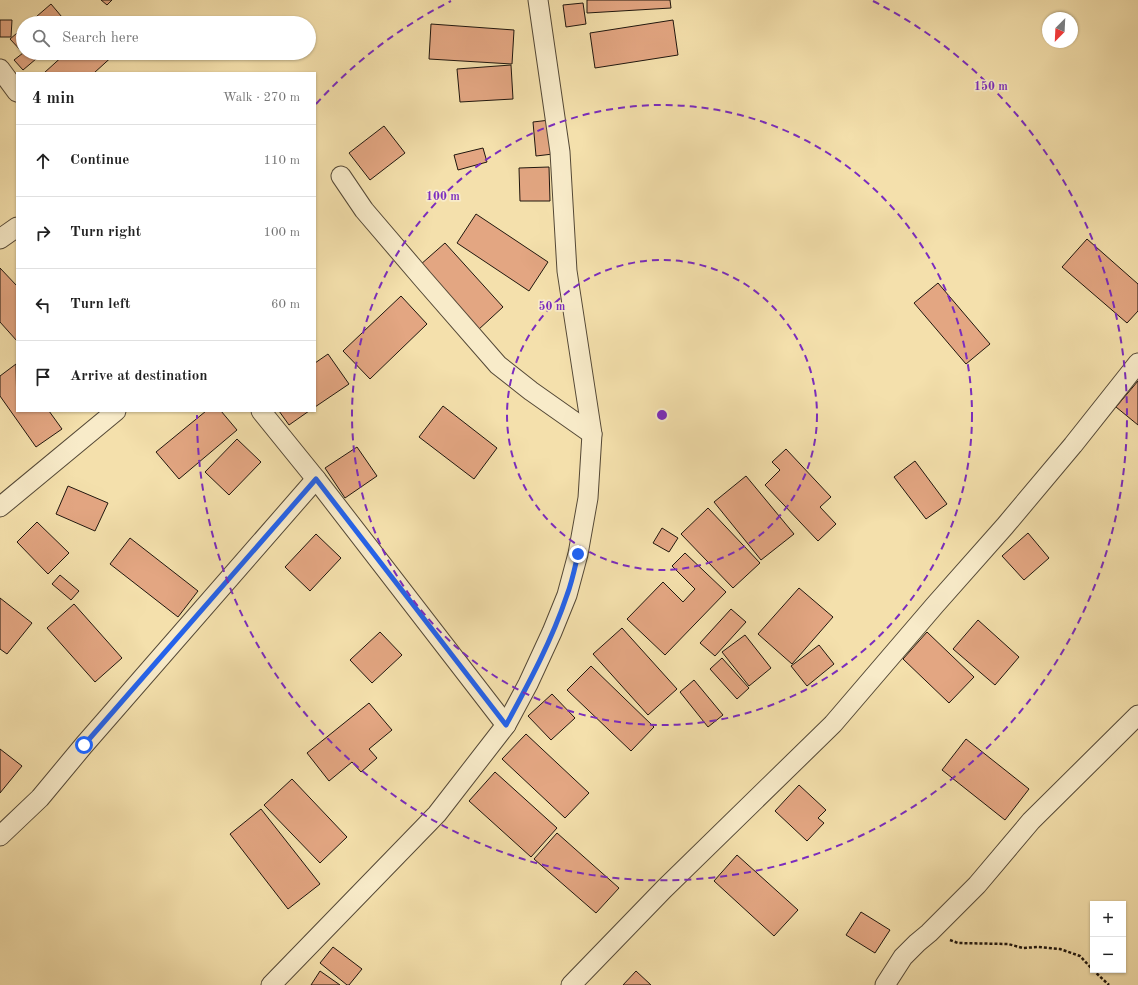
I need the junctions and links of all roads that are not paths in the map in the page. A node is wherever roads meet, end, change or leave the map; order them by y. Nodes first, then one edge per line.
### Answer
1 (538, 0) edge
2 (0, 69) edge
3 (16, 91) edge
4 (341, 176) dead end
5 (16, 228) edge
6 (0, 239) edge
7 (1138, 363) edge
8 (115, 412) edge
9 (263, 412) edge
10 (592, 434) junction
11 (316, 479) junction
12 (0, 507) edge
13 (1138, 715) edge
14 (506, 725) junction
15 (0, 836) edge
16 (271, 985) edge
17 (571, 985) edge
18 (885, 985) edge

1 - 10 street
2 - 3 street
4 - 10 street
5 - 6 street
7 - 17 street
8 - 12 street
9 - 11 street
10 - 14 street
11 - 14 street
11 - 15 street
13 - 18 street
14 - 16 street

